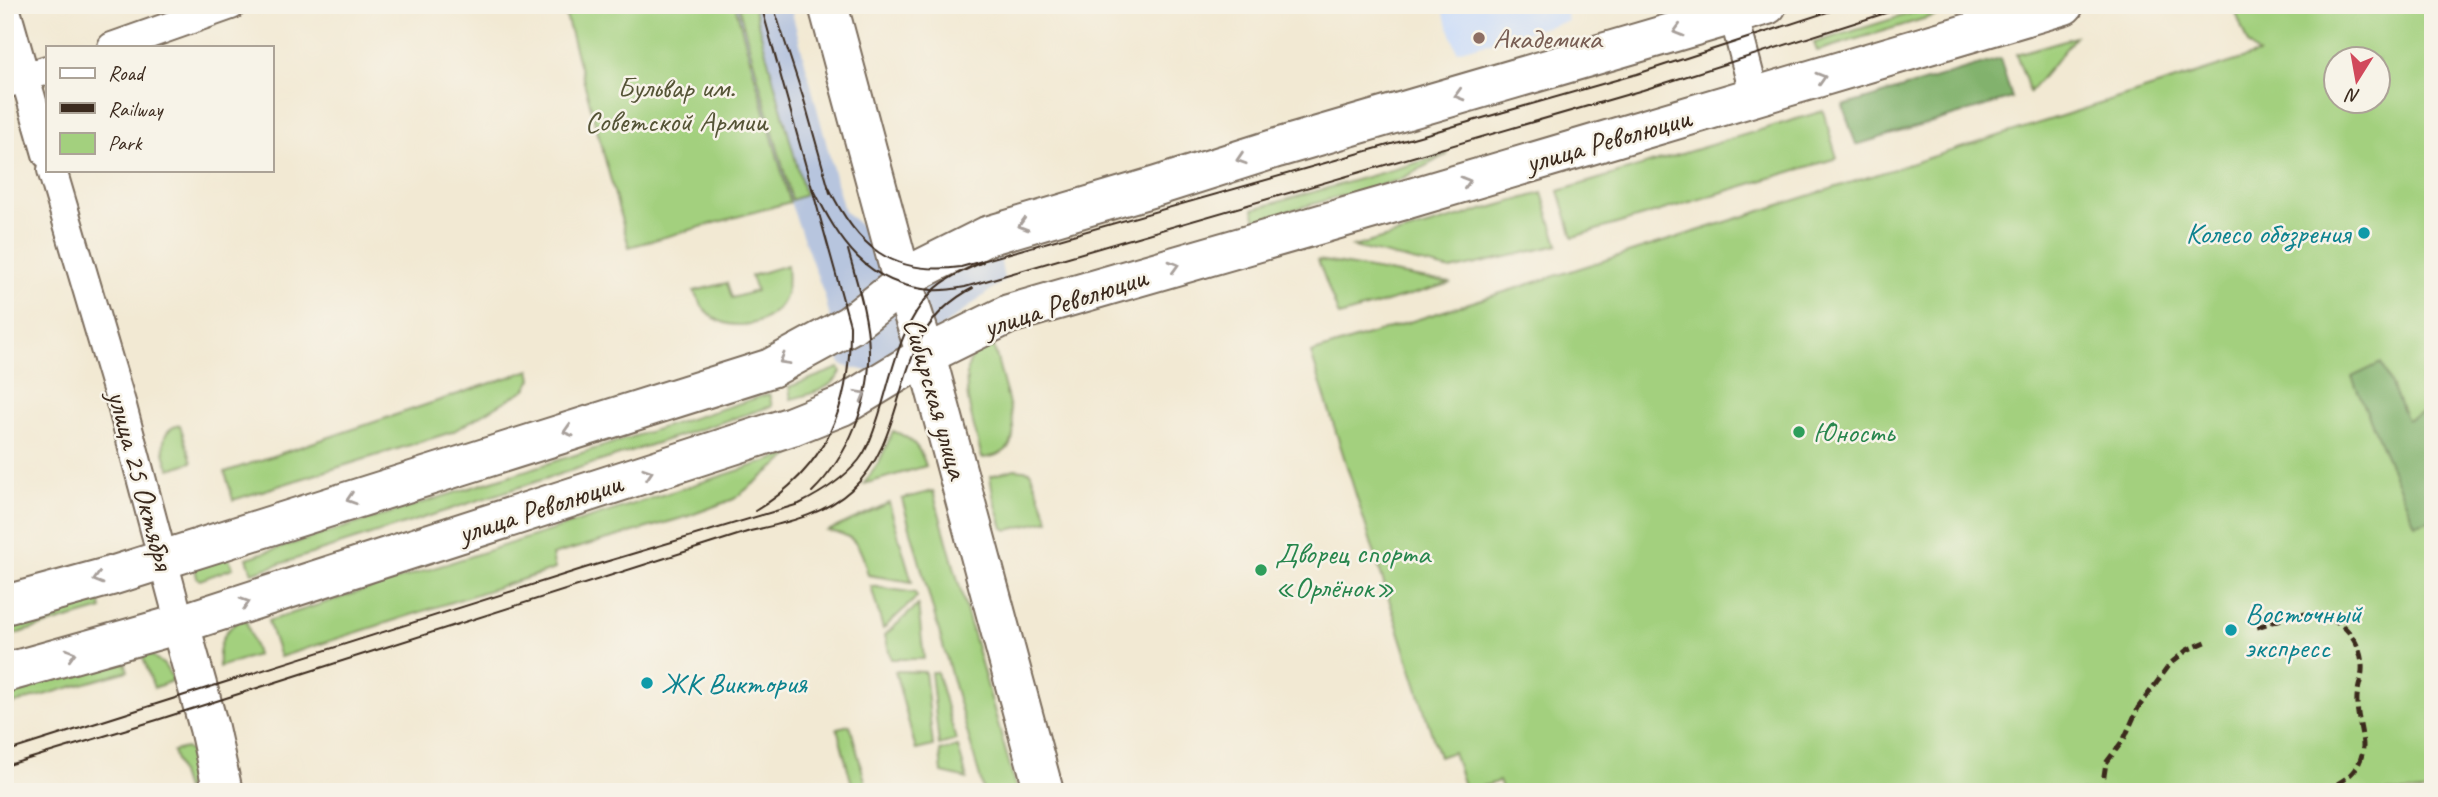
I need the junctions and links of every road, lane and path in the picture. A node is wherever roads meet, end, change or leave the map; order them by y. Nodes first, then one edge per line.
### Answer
1 (231, 5) edge
2 (828, 5) edge
3 (2064, 5) edge
4 (5, 7) edge
5 (1744, 8) edge
6 (115, 46) edge
7 (26, 77) edge
8 (1755, 97) junction
9 (46, 150) edge
10 (53, 172) edge
11 (903, 283) junction
12 (926, 355) junction
13 (163, 559) junction
14 (5, 605) edge
15 (180, 624) junction
16 (5, 673) edge
17 (223, 792) edge
18 (1044, 792) edge

1 - 6 street
2 - 11 main road, Сибирская улица
8 -> 3 main road, улица Революции
4 - 7 street
5 - 8 street
5 -> 11 main road
7 - 9 street
12 -> 8 main road, улица Революции
10 - 13 street, улица 25 Октября
11 - 12 main road, Сибирская улица
11 -> 13 main road
15 -> 12 main road, улица Революции
12 - 18 main road, Сибирская улица
13 -> 14 main road
13 - 15 street, улица 25 Октября
16 -> 15 main road, улица Революции
15 - 17 main road, улица 25 Октября

